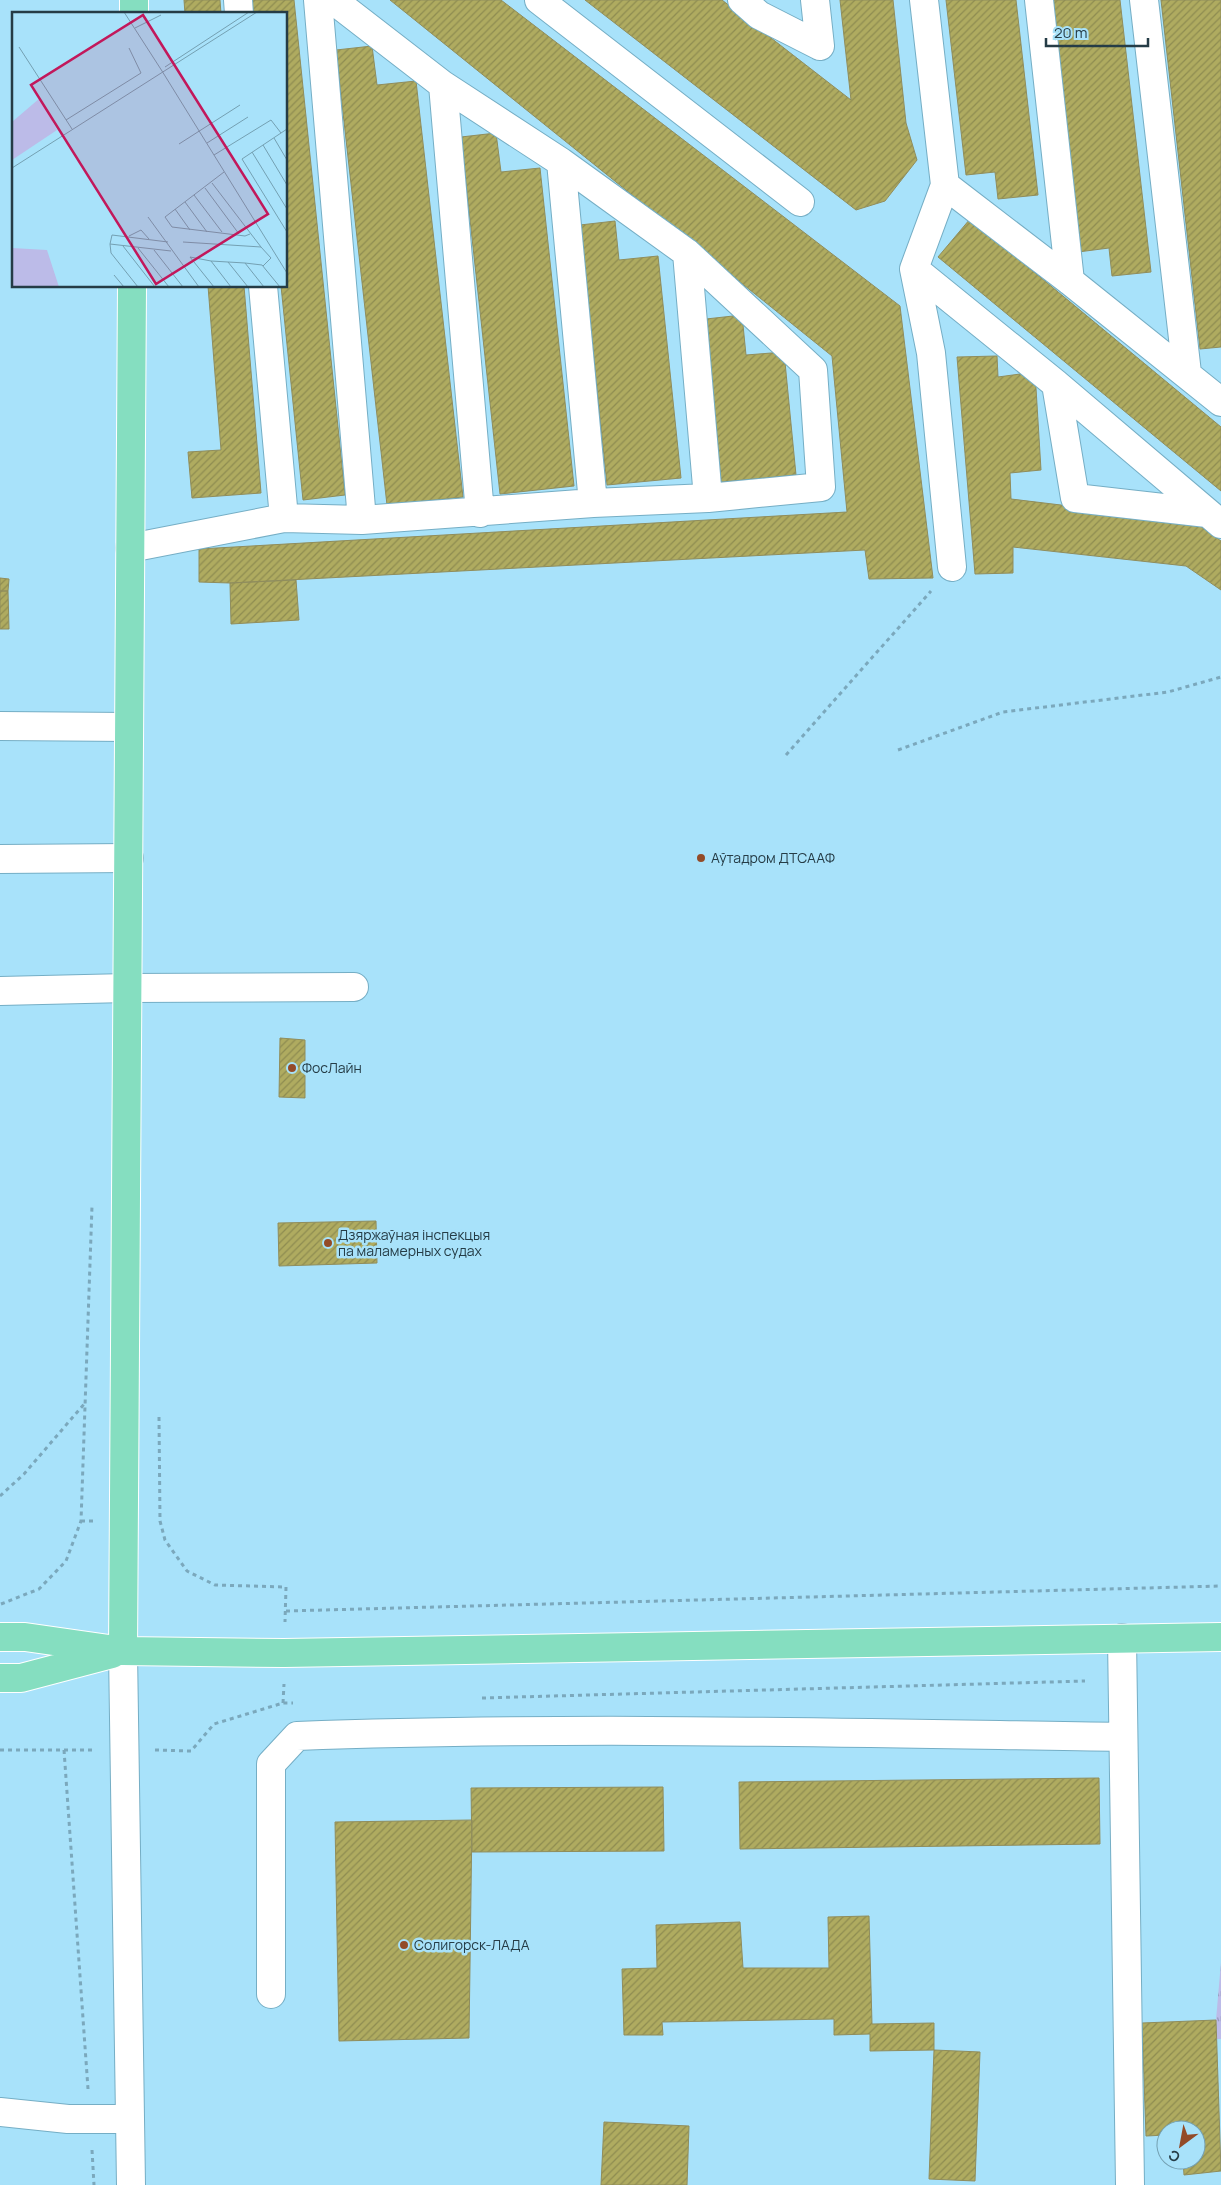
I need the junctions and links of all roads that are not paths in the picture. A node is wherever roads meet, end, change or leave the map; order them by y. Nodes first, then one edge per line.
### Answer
1 (318, 0) edge
2 (333, 0) edge
3 (539, 0) edge
4 (742, 0) edge
5 (815, 0) edge
6 (924, 0) edge
7 (1039, 0) edge
8 (1144, 0) edge
9 (443, 85) junction
10 (562, 162) junction
11 (945, 185) junction
12 (800, 202) dead end
13 (687, 253) junction
14 (914, 269) junction
15 (1070, 281) junction
16 (132, 288) edge
17 (263, 288) edge
18 (1187, 373) junction
19 (1056, 384) junction
20 (1221, 402) edge
21 (708, 498) junction
22 (593, 504) junction
23 (480, 513) junction
24 (284, 518) junction
25 (1214, 518) edge
26 (362, 520) junction
27 (130, 548) junction
28 (952, 567) road end
29 (0, 726) edge
30 (130, 727) junction
31 (128, 858) junction
32 (0, 859) edge
33 (354, 987) dead end
34 (127, 988) junction
35 (0, 991) edge
36 (0, 1637) edge
37 (1221, 1637) edge
38 (1122, 1638) junction
39 (123, 1651) junction
40 (0, 1678) edge
41 (1123, 1737) junction
42 (272, 1994) dead end
43 (0, 2112) edge
44 (130, 2119) junction
45 (131, 2185) edge
46 (1130, 2185) edge

1 - 26 street
2 - 9 street
3 - 12 street
4 - 5 street
6 - 11 street
7 - 15 street
8 - 18 street
9 - 10 street
9 - 23 street
10 - 13 street
10 - 22 street
11 - 14 street
11 - 15 street
13 - 21 street
13 - 21 street
14 - 19 street
14 - 28 street
15 - 18 street
16 - 27 main road
17 - 24 street
18 - 20 street
19 - 25 street
19 - 25 street
21 - 22 street
22 - 23 street
23 - 26 street
24 - 26 street
24 - 27 street
27 - 30 main road
29 - 30 street
30 - 31 main road
31 - 32 street
31 - 34 main road
33 - 34 street
34 - 35 street
34 - 39 main road
36 - 39 main road
37 - 38 main road
38 - 39 main road
38 - 41 street
39 - 40 main road
39 - 44 street
41 - 42 street
41 - 46 street
43 - 44 street
44 - 45 street

